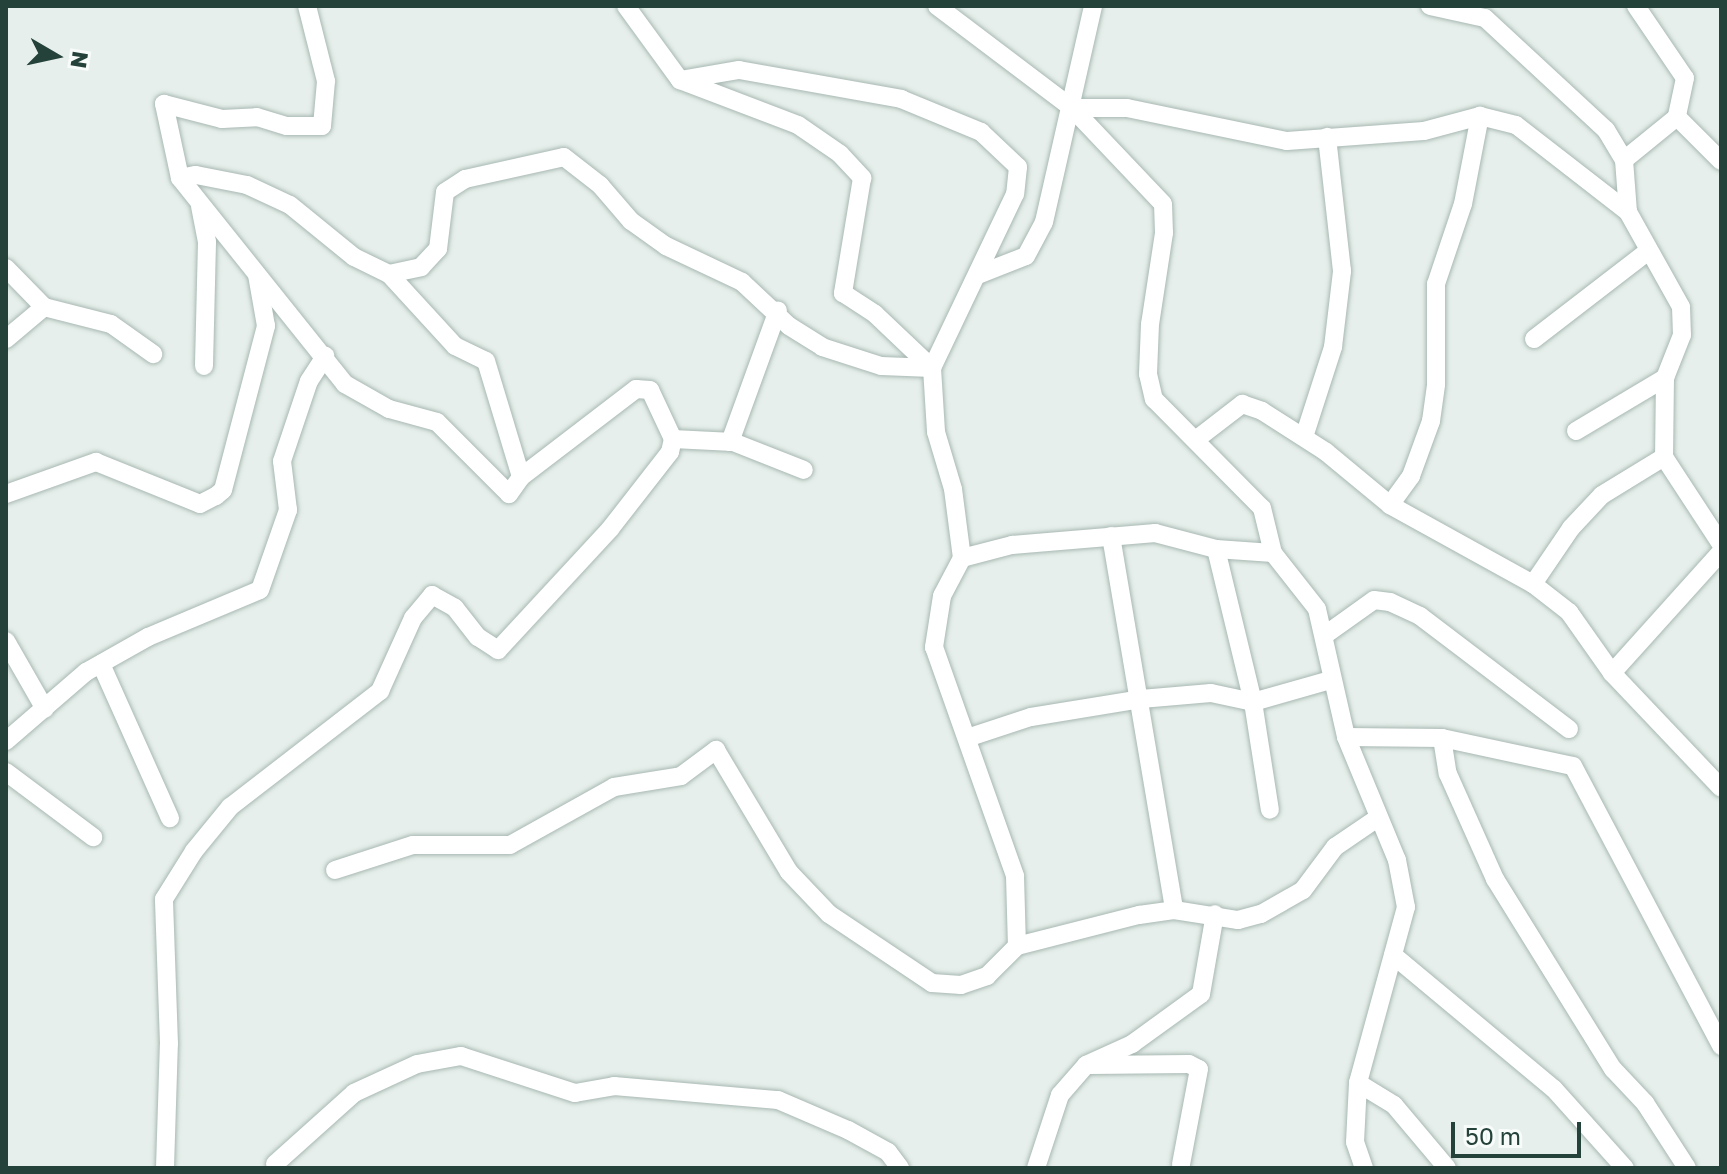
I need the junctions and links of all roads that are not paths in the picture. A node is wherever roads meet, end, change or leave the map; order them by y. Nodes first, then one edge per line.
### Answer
1 (307, 6) edge
2 (626, 6) edge
3 (937, 6) edge
4 (1093, 6) edge
5 (1430, 6) edge
6 (1641, 8) edge
7 (680, 80) junction
8 (1072, 108) junction
9 (1480, 116) junction
10 (1677, 117) junction
11 (1327, 137) junction
12 (1624, 160) junction
13 (1721, 161) edge
14 (180, 178) junction
15 (199, 203) junction
16 (1628, 212) junction
17 (1647, 252) junction
18 (6, 268) edge
19 (389, 274) junction
20 (980, 274) junction
21 (257, 275) junction
22 (44, 307) junction
23 (778, 310) junction
24 (6, 339) edge
25 (1534, 339) dead end
26 (153, 354) dead end
27 (325, 356) junction
28 (204, 366) dead end
29 (932, 368) junction
30 (1665, 378) junction
31 (1576, 431) dead end
32 (1304, 437) junction
33 (1198, 438) junction
34 (673, 439) junction
35 (730, 442) junction
36 (1664, 457) junction
37 (804, 470) dead end
38 (521, 477) junction
39 (6, 494) edge
40 (1390, 505) junction
41 (1111, 536) junction
42 (1216, 549) junction
43 (1273, 553) junction
44 (1719, 556) edge
45 (962, 558) junction
46 (1533, 584) junction
47 (1325, 635) junction
48 (6, 641) edge
49 (101, 664) junction
50 (1612, 673) junction
51 (1330, 680) junction
52 (1141, 699) junction
53 (1253, 702) junction
54 (45, 709) junction
55 (1569, 729) dead end
56 (1346, 737) junction
57 (967, 738) junction
58 (1442, 738) junction
59 (6, 741) edge
60 (6, 772) edge
61 (1721, 788) edge
62 (1270, 810) dead end
63 (170, 818) dead end
64 (1376, 819) junction
65 (93, 837) dead end
66 (335, 870) dead end
67 (1174, 910) junction
68 (1215, 914) junction
69 (1017, 946) junction
70 (1393, 955) junction
71 (1721, 1046) edge
72 (1086, 1065) junction
73 (1358, 1083) junction
74 (275, 1164) dead end
75 (1181, 1164) dead end
76 (165, 1168) edge
77 (900, 1168) edge
78 (1036, 1168) edge
79 (1364, 1168) edge
80 (1447, 1168) edge
81 (1625, 1168) edge
82 (1687, 1168) edge

1 - 14 street
2 - 7 street
3 - 8 street
4 - 8 street
5 - 12 street
6 - 10 street
7 - 20 street
7 - 29 street
8 - 11 street
8 - 20 street
8 - 33 street
9 - 11 street
9 - 16 street
9 - 40 street
10 - 12 street
10 - 13 street
11 - 32 street
12 - 16 street
14 - 15 street
14 - 19 street
15 - 21 street
15 - 28 street
16 - 17 street
17 - 25 street
17 - 30 street
18 - 22 street
19 - 23 street
19 - 38 street
20 - 29 street
21 - 27 street
21 - 39 street
22 - 24 street
22 - 26 street
23 - 29 street
23 - 35 street
27 - 38 street
27 - 49 street
29 - 45 street
30 - 31 street
30 - 36 street
32 - 33 street
32 - 40 street
33 - 43 street
34 - 35 street
34 - 38 street
34 - 76 street
35 - 37 street
36 - 44 street
36 - 46 street
40 - 46 street
41 - 42 street
41 - 45 street
41 - 52 street
42 - 43 street
42 - 53 street
43 - 47 street
44 - 50 street
45 - 57 street
46 - 50 street
47 - 51 street
47 - 55 street
48 - 54 street
49 - 54 street
49 - 63 street
50 - 61 street
51 - 53 street
51 - 56 street
52 - 53 street
52 - 57 street
52 - 67 street
53 - 62 street
54 - 59 street
56 - 58 street
56 - 64 street
57 - 69 street
58 - 71 street
58 - 82 street
60 - 65 street
64 - 68 street
64 - 70 street
66 - 69 street
67 - 68 street
67 - 69 street
68 - 72 street
70 - 73 street
70 - 81 street
72 - 75 street
72 - 78 street
73 - 79 street
73 - 80 street
74 - 77 street

